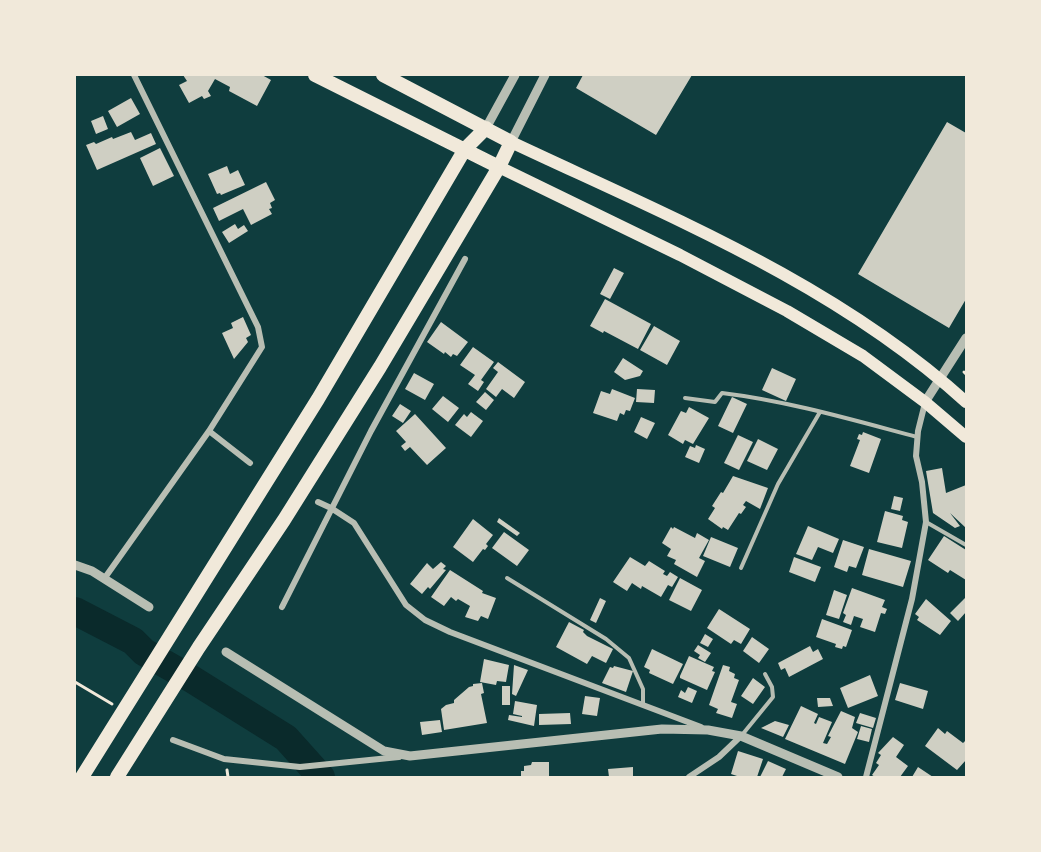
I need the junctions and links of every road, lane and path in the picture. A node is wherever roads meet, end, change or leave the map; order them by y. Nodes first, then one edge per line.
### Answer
1 (134, 75) edge
2 (315, 75) edge
3 (383, 75) edge
4 (515, 75) edge
5 (545, 75) edge
6 (486, 128) junction
7 (511, 142) junction
8 (465, 149) junction
9 (499, 167) junction
10 (465, 259) dead end
11 (966, 338) edge
12 (941, 379) junction
13 (685, 398) dead end
14 (925, 402) junction
15 (966, 402) edge
16 (820, 412) junction
17 (208, 431) junction
18 (966, 437) edge
19 (918, 438) junction
20 (250, 463) dead end
21 (318, 502) dead end
22 (331, 508) junction
23 (926, 522) junction
24 (966, 545) edge
25 (75, 565) edge
26 (741, 568) dead end
27 (507, 578) dead end
28 (104, 579) junction
29 (149, 607) dead end
30 (282, 607) dead end
31 (226, 652) dead end
32 (765, 674) dead end
33 (643, 705) junction
34 (708, 730) junction
35 (741, 736) junction
36 (173, 740) dead end
37 (410, 756) junction
38 (81, 777) edge
39 (117, 777) edge
40 (689, 777) edge
41 (838, 777) edge
42 (867, 777) edge

1 - 17 street
2 - 8 highway
3 - 6 highway
4 - 6 street
5 - 7 street
6 - 7 highway
6 - 8 highway
7 - 9 highway
7 - 12 main road
8 - 9 highway
8 - 38 highway
9 - 14 main road
9 - 39 highway
10 - 22 street
11 - 12 street
12 - 14 street
12 - 15 main road
13 - 16 lane
14 - 18 main road
14 - 19 street
16 - 19 lane
16 - 26 lane
17 - 20 street
17 - 28 street
19 - 23 street
21 - 22 street
22 - 30 street
22 - 33 street
23 - 24 lane
23 - 42 street
25 - 28 street
27 - 33 lane
28 - 29 street
31 - 37 street
32 - 35 lane
33 - 34 street
34 - 35 street
34 - 37 street
35 - 40 street
35 - 41 street
36 - 37 street

